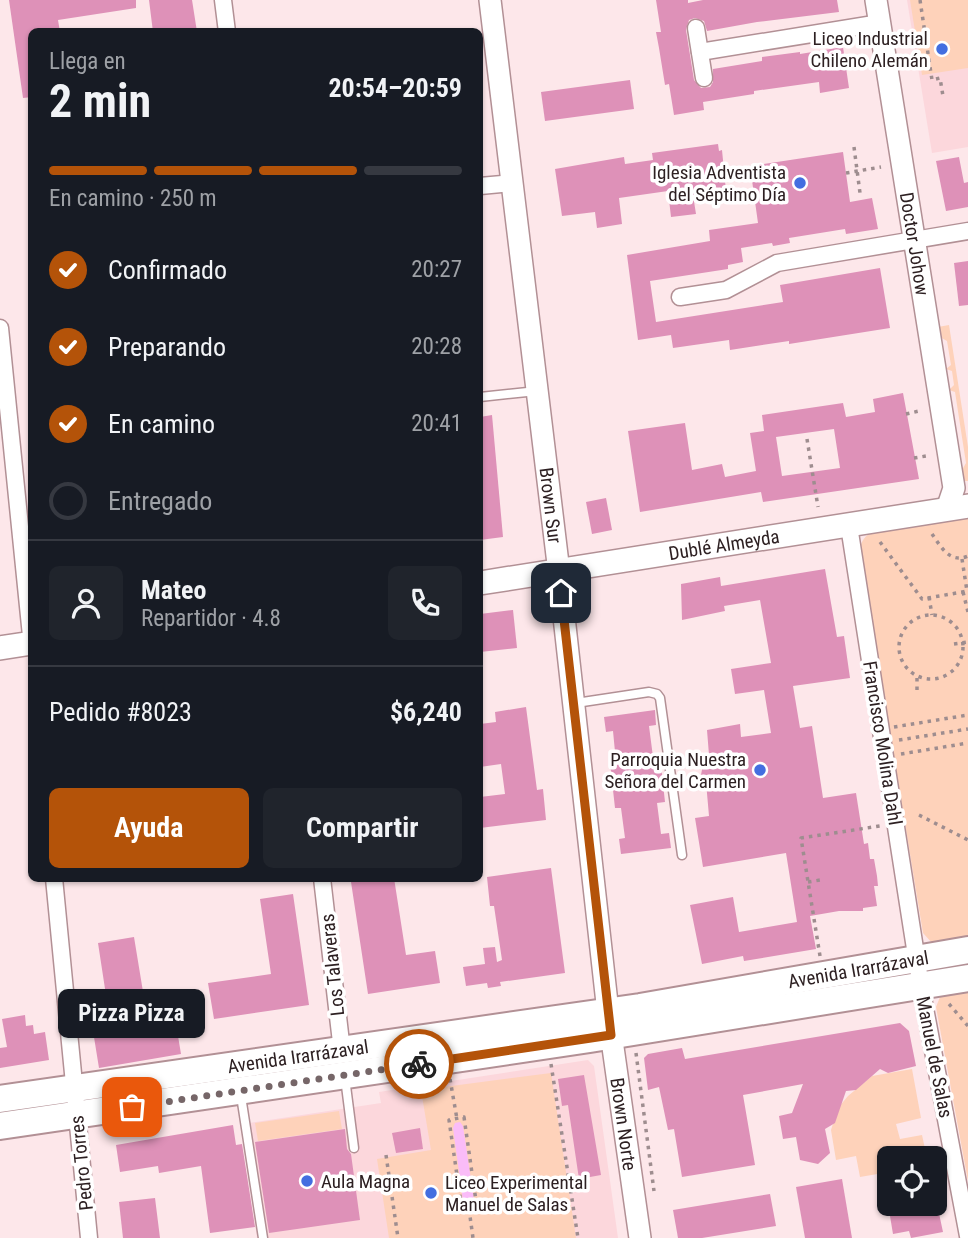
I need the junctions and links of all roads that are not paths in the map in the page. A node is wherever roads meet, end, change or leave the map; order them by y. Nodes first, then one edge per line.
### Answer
1 (223, 0) edge
2 (490, 0) edge
3 (876, 0) edge
4 (880, 23) junction
5 (226, 28) edge
6 (696, 28) dead end
7 (700, 52) junction
8 (704, 78) dead end
9 (512, 183) junction
10 (483, 186) edge
11 (968, 231) edge
12 (914, 239) junction
13 (680, 297) dead end
14 (0, 328) edge
15 (537, 390) junction
16 (483, 397) edge
17 (959, 502) edge
18 (849, 526) junction
19 (559, 572) junction
20 (483, 583) edge
21 (28, 613) edge
22 (28, 644) edge
23 (0, 648) edge
24 (573, 704) junction
25 (681, 855) dead end
26 (54, 882) edge
27 (322, 882) edge
28 (968, 950) edge
29 (917, 960) junction
30 (968, 978) edge
31 (921, 987) junction
32 (618, 1030) junction
33 (343, 1063) junction
34 (74, 1089) junction
35 (240, 1091) junction
36 (0, 1099) edge
37 (76, 1116) junction
38 (0, 1126) edge
39 (354, 1148) dead end
40 (968, 1236) edge
41 (89, 1238) edge
42 (263, 1238) edge
43 (640, 1238) edge

1 - 5 street
2 - 9 street, Brown Sur
3 - 4 street, Doctor Johow
4 - 7 street
4 - 12 street, Doctor Johow
6 - 7 street
7 - 8 street
9 - 10 street
9 - 15 street, Brown Sur
11 - 12 street
12 - 13 street
12 - 17 street, Doctor Johow
14 - 21 street
15 - 16 lane
15 - 19 street, Brown Sur
17 - 18 main road, Dublé Almeyda
18 - 19 main road, Dublé Almeyda
18 - 29 street, Francisco Molina Dahl
19 - 20 main road, Dublé Almeyda
19 - 24 street, Brown Sur
22 - 23 main road
24 - 25 lane
24 - 32 street, Brown Sur
26 - 34 street, Pedro Torres
27 - 33 street, Los Talaveras
28 - 29 main road, Avenida Irarrázaval
29 - 31 street, Manuel de Salas
29 - 32 main road, Avenida Irarrázaval
30 - 31 main road, Avenida Irarrázaval
31 - 32 main road, Avenida Irarrázaval
31 - 40 street, Manuel de Salas
32 - 33 main road, Avenida Irarrázaval
32 - 43 street, Brown Norte
33 - 34 main road, Avenida Irarrázaval
33 - 35 main road, Avenida Irarrázaval
33 - 39 lane
34 - 36 main road, Avenida Irarrázaval
34 - 37 street, Pedro Torres
35 - 37 main road, Avenida Irarrázaval
35 - 42 lane
37 - 38 main road, Avenida Irarrázaval
37 - 41 street, Pedro Torres

